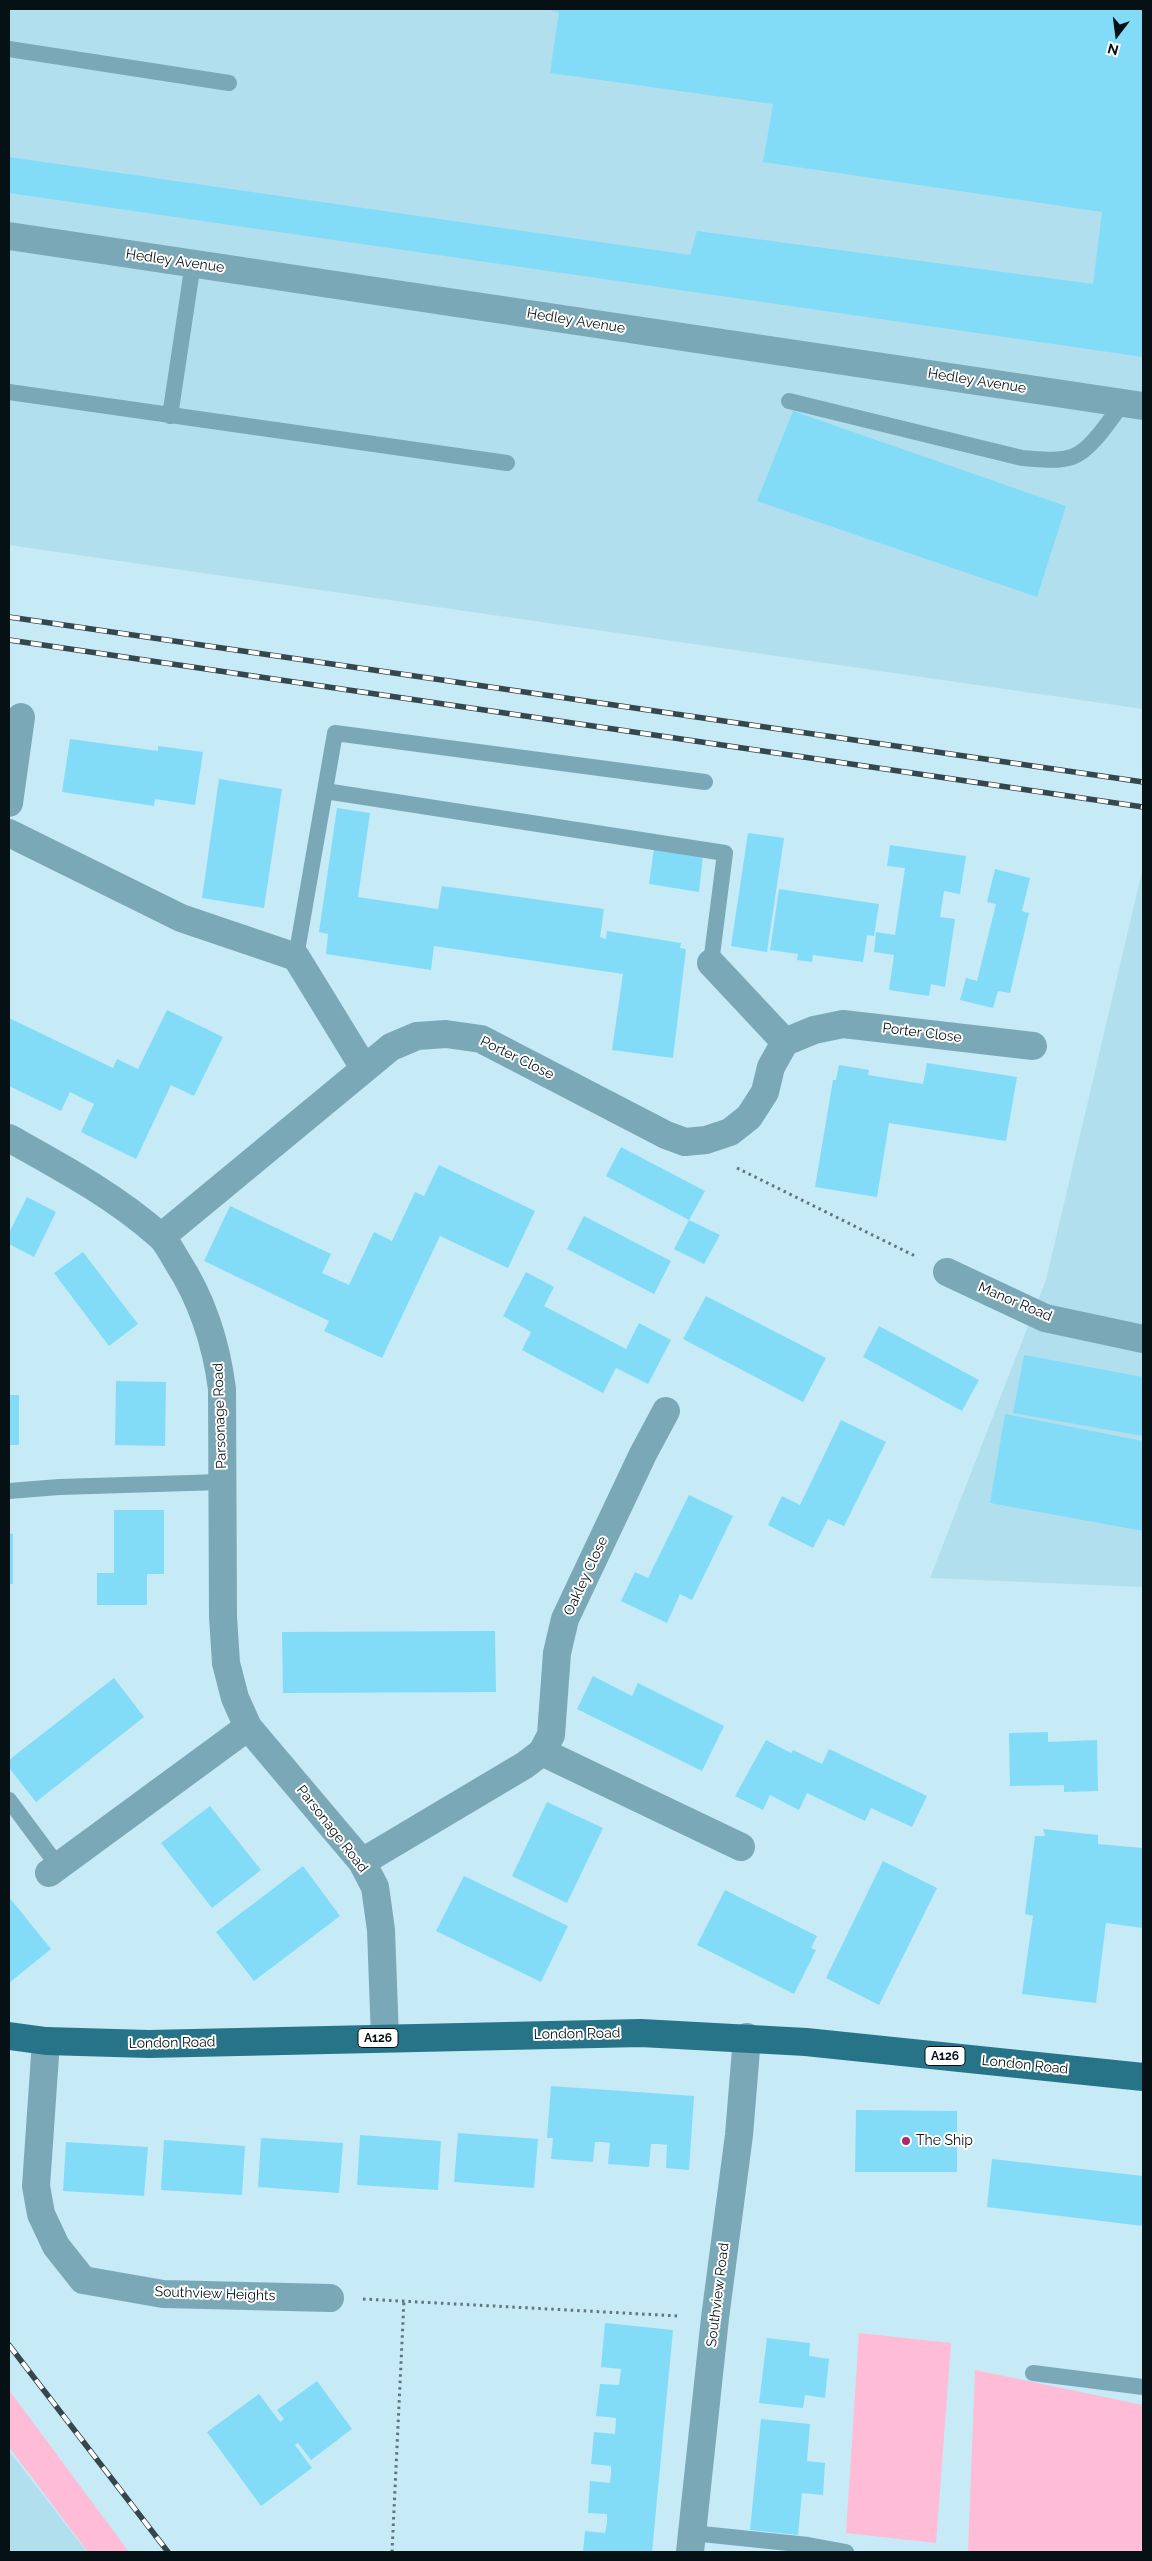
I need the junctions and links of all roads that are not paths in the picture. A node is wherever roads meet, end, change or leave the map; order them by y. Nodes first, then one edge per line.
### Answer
1 (9, 49) edge
2 (229, 83) dead end
3 (9, 236) edge
4 (193, 263) junction
5 (9, 392) edge
6 (789, 401) dead end
7 (1133, 404) edge
8 (170, 416) junction
9 (507, 462) dead end
10 (21, 717) dead end
11 (705, 782) dead end
12 (325, 791) junction
13 (9, 803) edge
14 (9, 833) edge
15 (296, 957) junction
16 (711, 963) joint
17 (784, 1042) junction
18 (1033, 1046) dead end
19 (364, 1068) junction
20 (9, 1138) edge
21 (161, 1237) junction
22 (947, 1272) road end
23 (1143, 1339) edge
24 (666, 1411) dead end
25 (222, 1482) junction
26 (9, 1491) edge
27 (248, 1726) junction
28 (542, 1752) junction
29 (9, 1800) edge
30 (741, 1848) dead end
31 (362, 1862) junction
32 (53, 1870) joint
33 (9, 2036) edge
34 (747, 2037) junction
35 (385, 2038) junction
36 (46, 2041) junction
37 (1143, 2077) edge
38 (330, 2298) road end
39 (1033, 2372) dead end
40 (1143, 2387) edge
41 (691, 2543) edge
42 (846, 2552) edge

1 - 2 lane
3 - 4 street, Hedley Avenue
4 - 7 street, Hedley Avenue
4 - 8 lane
5 - 8 lane
6 - 7 lane
8 - 9 lane
10 - 13 street
11 - 12 lane
12 - 15 lane
12 - 16 lane
14 - 15 street
15 - 19 street
16 - 17 street
17 - 18 street, Porter Close
17 - 19 street, Porter Close
19 - 21 street, Porter Close
20 - 21 street, Parsonage Road
21 - 25 street, Parsonage Road
22 - 23 street, Manor Road
24 - 28 street, Oakley Close
25 - 26 lane
25 - 27 street, Parsonage Road
27 - 31 street, Parsonage Road
27 - 32 street
28 - 30 street
28 - 31 street
29 - 32 lane
31 - 35 street, Parsonage Road
33 - 36 main road, London Road / A126
34 - 35 main road, London Road / A126
34 - 37 main road, London Road / A126
34 - 41 street, Southview Road
35 - 36 main road, London Road / A126
36 - 38 street, Southview Heights
39 - 40 lane
41 - 42 lane

